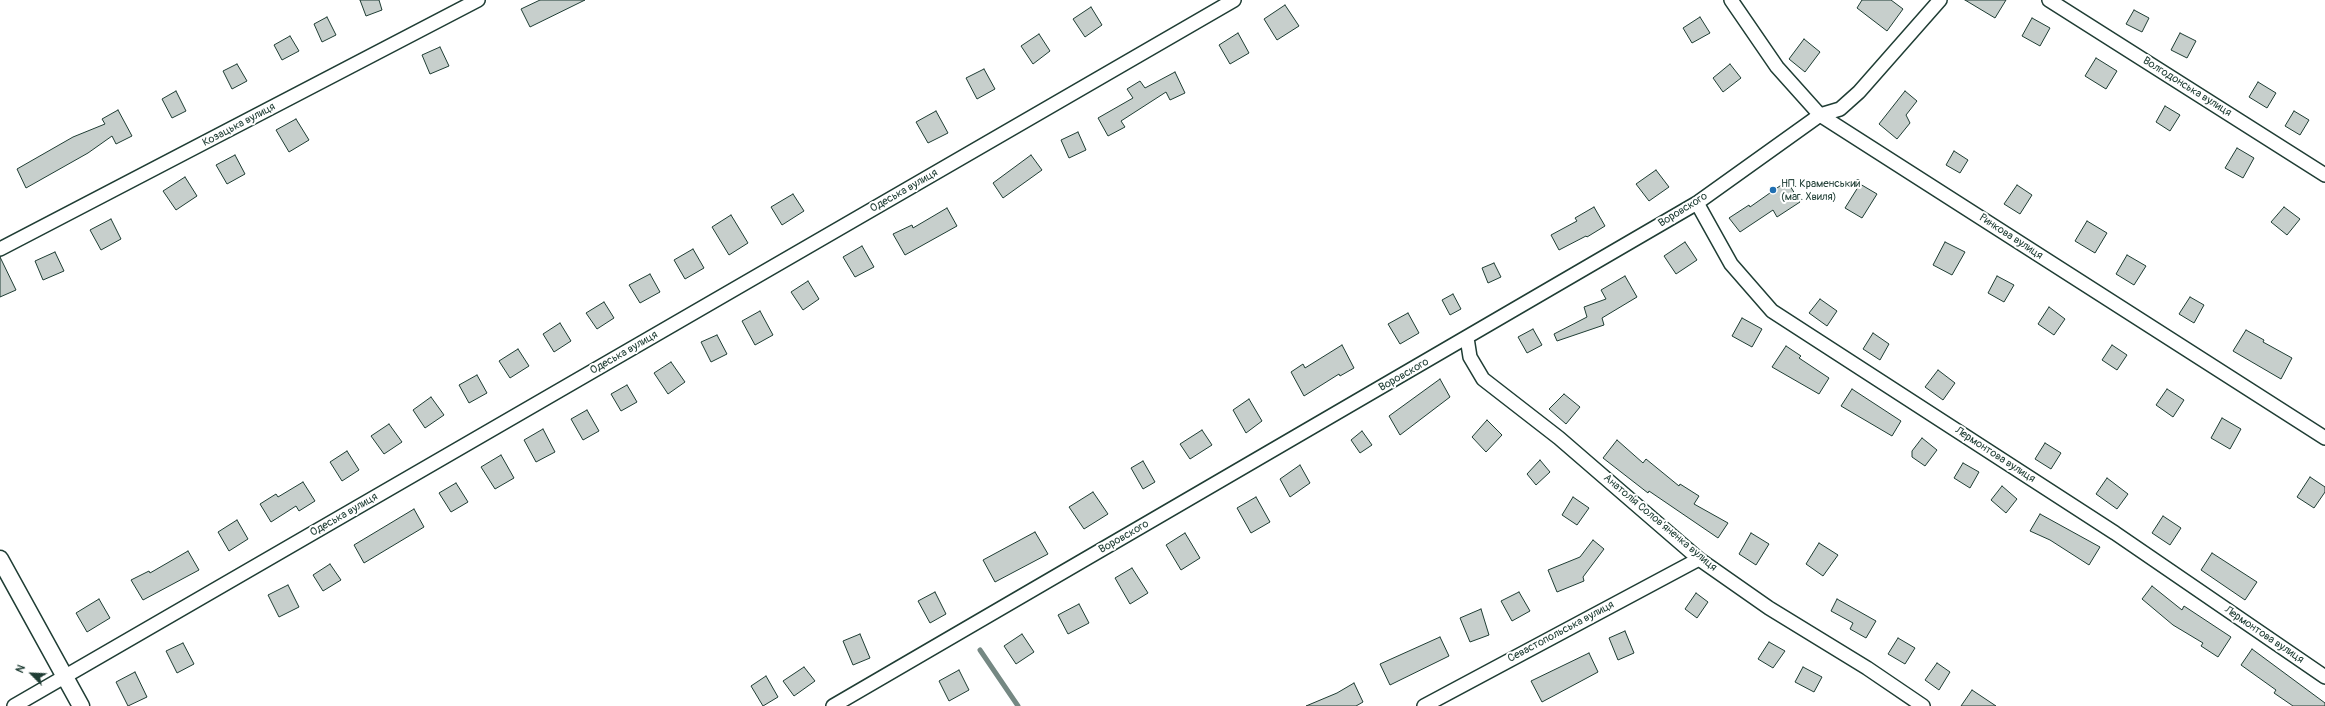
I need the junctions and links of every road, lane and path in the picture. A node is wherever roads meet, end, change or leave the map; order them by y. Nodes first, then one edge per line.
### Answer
1 (478, 0) edge
2 (1234, 0) edge
3 (1731, 0) edge
4 (1940, 0) edge
5 (2049, 0) edge
6 (1820, 115) junction
7 (2325, 175) edge
8 (1697, 203) junction
9 (0, 249) edge
10 (1467, 338) junction
11 (2325, 438) edge
12 (0, 559) edge
13 (1699, 559) junction
14 (65, 677) junction
15 (2325, 677) edge
16 (14, 706) edge
17 (81, 706) edge
18 (833, 706) edge
19 (1424, 706) edge
20 (1923, 706) edge

1 - 9 street, Козацька вулиця
2 - 14 street, Одеська вулиця
3 - 6 street, Ринкова вулиця
4 - 6 street, Воровского
5 - 7 street, Волгодонська вулиця
6 - 8 street, Воровского
6 - 11 street, Ринкова вулиця
8 - 10 street, Воровского
8 - 15 street, Лермонтова вулиця
10 - 13 street, Анатолія Солов'яненка вулиця
10 - 18 street, Воровского
12 - 14 street
13 - 19 street, Севастопольська вулиця
13 - 20 street, Анатолія Солов'яненка вулиця
14 - 16 street, Одеська вулиця
14 - 17 street

